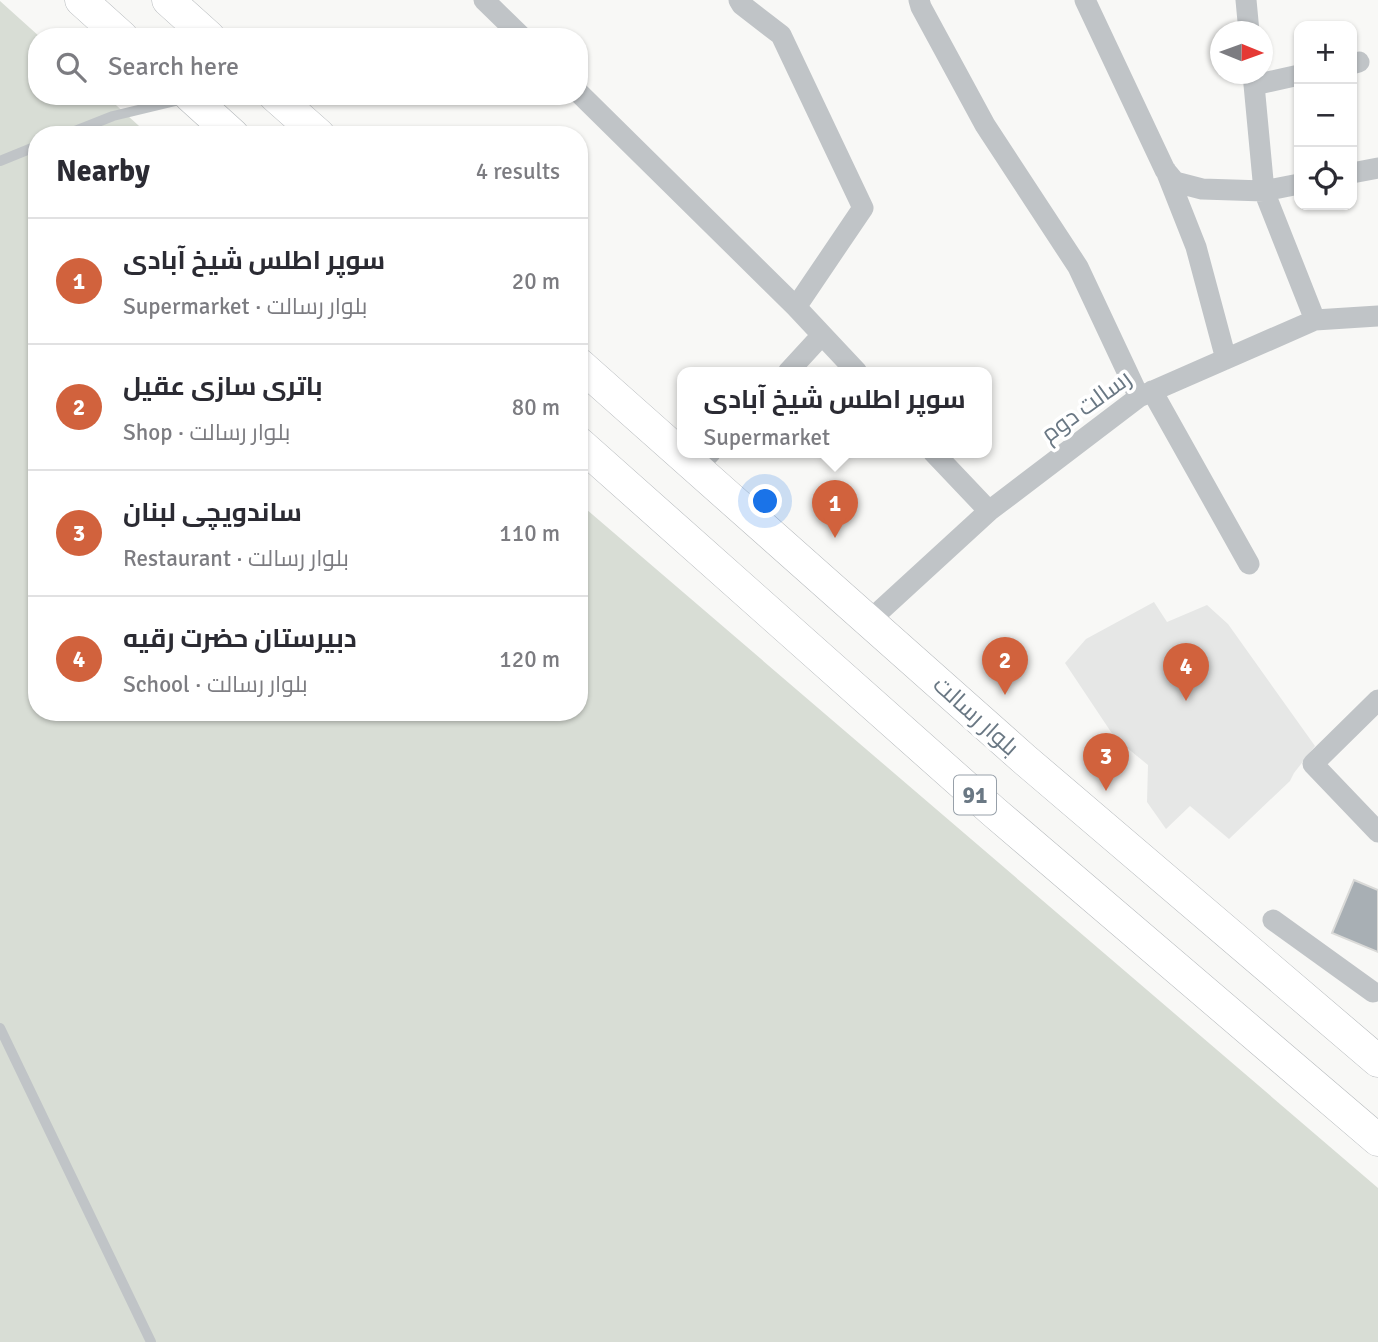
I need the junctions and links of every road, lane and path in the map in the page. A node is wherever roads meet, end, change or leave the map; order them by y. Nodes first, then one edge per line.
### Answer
1 (81, 0) edge
2 (168, 0) edge
3 (484, 0) edge
4 (739, 0) edge
5 (919, 0) edge
6 (1085, 0) edge
7 (1246, 0) edge
8 (1248, 21) edge
9 (112, 28) edge
10 (199, 28) edge
11 (513, 28) edge
12 (1294, 75) edge
13 (1273, 77) edge
14 (1254, 84) edge
15 (588, 102) edge
16 (158, 105) edge
17 (200, 105) edge
18 (285, 105) edge
19 (88, 126) edge
20 (223, 126) edge
21 (309, 126) edge
22 (28, 150) edge
23 (0, 161) edge
24 (1378, 168) edge
25 (1165, 170) junction
26 (1357, 172) edge
27 (1294, 185) edge
28 (1264, 191) junction
29 (796, 307) junction
30 (1378, 316) edge
31 (1315, 320) junction
32 (822, 335) junction
33 (1226, 359) junction
34 (793, 367) edge
35 (852, 367) edge
36 (588, 372) edge
37 (1145, 394) junction
38 (677, 440) edge
39 (588, 451) edge
40 (939, 458) edge
41 (703, 460) edge
42 (989, 511) junction
43 (1250, 564) dead end
44 (869, 621) junction
45 (1378, 700) edge
46 (1378, 832) edge
47 (1273, 920) dead end
48 (1376, 991) edge
49 (0, 1028) edge
50 (1378, 1061) edge
51 (1378, 1140) edge
52 (151, 1342) edge

1 - 9 main road
2 - 10 main road
3 - 11 street
4 - 29 street
5 - 37 street
6 - 25 street
7 - 8 street
12 - 13 street
14 - 28 street
15 - 29 street
16 - 19 lane
17 - 20 main road
18 - 21 main road
22 - 23 lane
24 - 26 street
25 - 28 street
25 - 33 street
27 - 28 street
28 - 31 street
29 - 32 street
30 - 31 street, رسالت دوم
31 - 33 street, رسالت دوم
32 - 34 street
32 - 35 street
33 - 37 street, رسالت دوم
36 - 38 main road, بلوار رسالت / 91
37 - 42 street, رسالت دوم
37 - 43 street
39 - 51 main road, 91
40 - 42 street
41 - 44 main road, بلوار رسالت / 91
42 - 44 street, رسالت دوم
44 - 50 main road, بلوار رسالت / 91
45 - 46 street
47 - 48 street
49 - 52 lane

